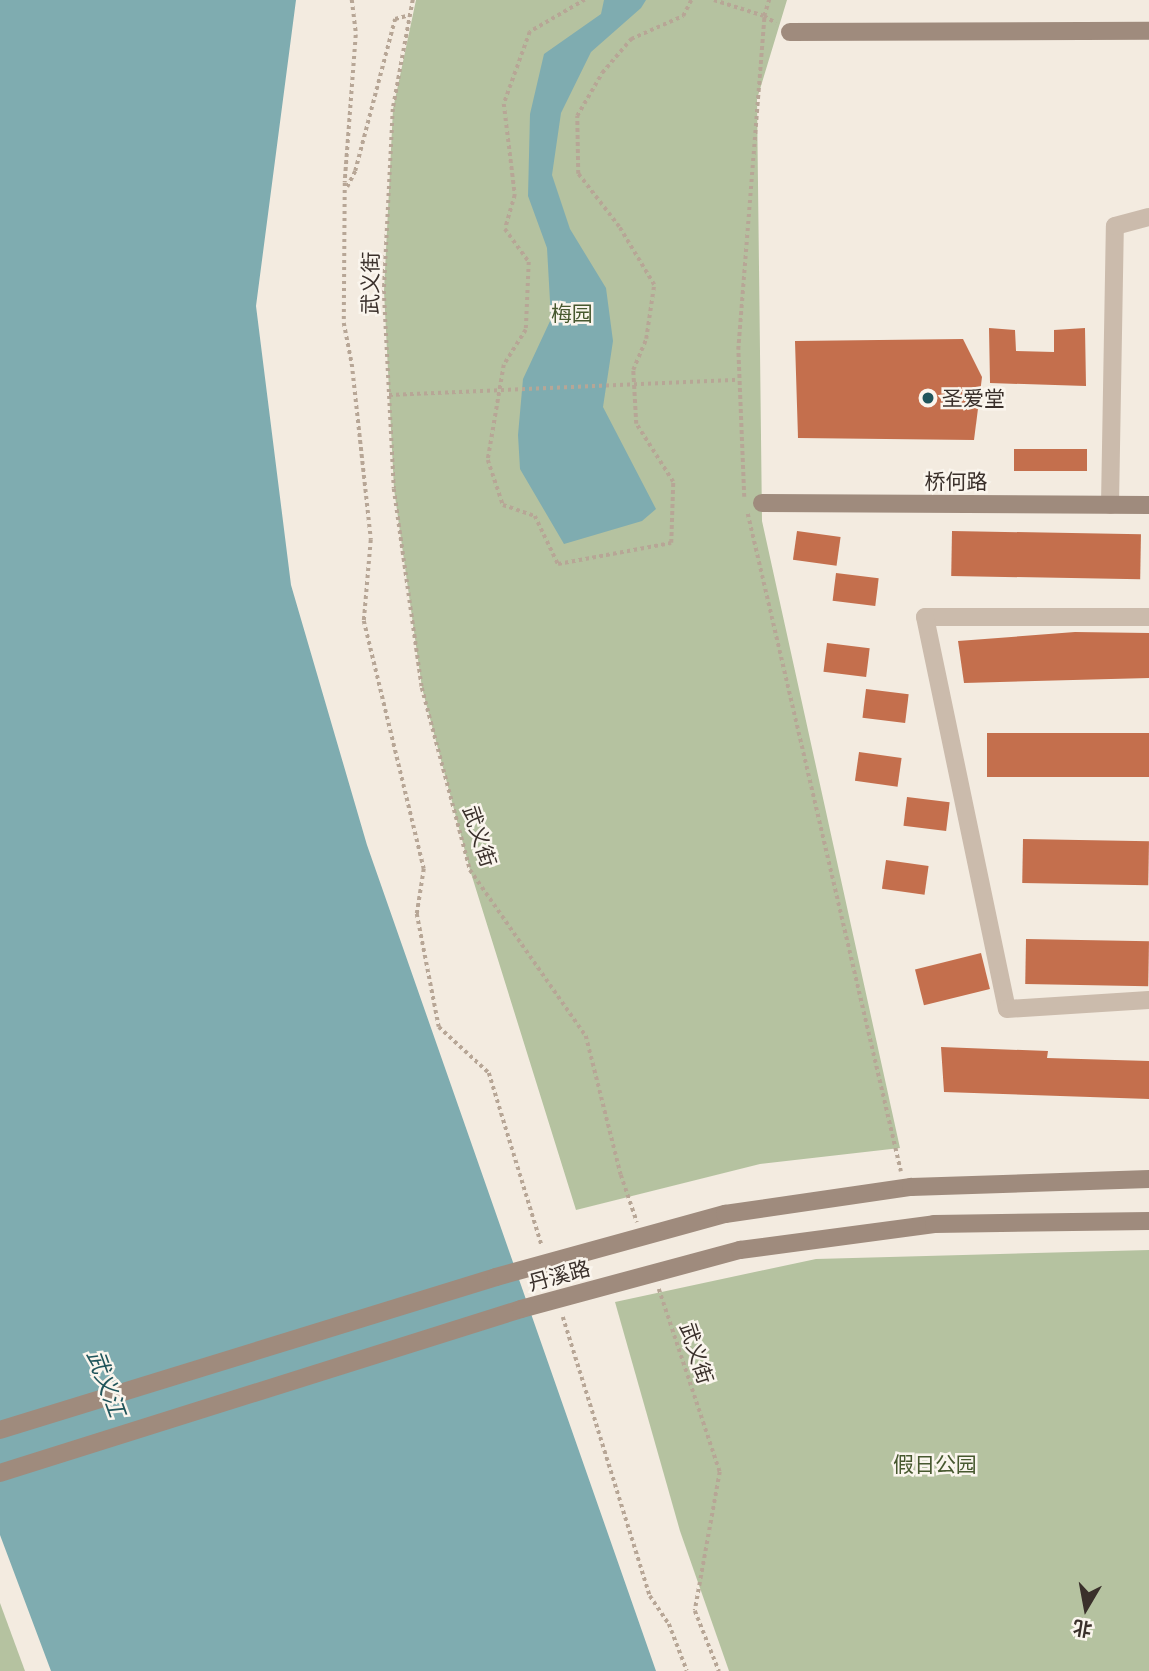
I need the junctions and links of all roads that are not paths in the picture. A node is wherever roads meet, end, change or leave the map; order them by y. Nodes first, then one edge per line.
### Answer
1 (1149, 31) edge
2 (790, 32) road end
3 (1149, 217) edge
4 (1111, 505) junction
5 (1149, 505) edge
6 (751, 506) road end
7 (1149, 617) edge
8 (1149, 1000) edge
9 (1149, 1180) edge
10 (1149, 1221) edge
11 (0, 1430) edge
12 (0, 1473) edge

1 - 2 main road
3 - 4 street
4 - 5 main road, 桥何路
4 - 6 main road, 桥何路
7 - 8 street
9 - 11 main road, 丹溪路, bridge
10 - 12 main road, 丹溪路, bridge

